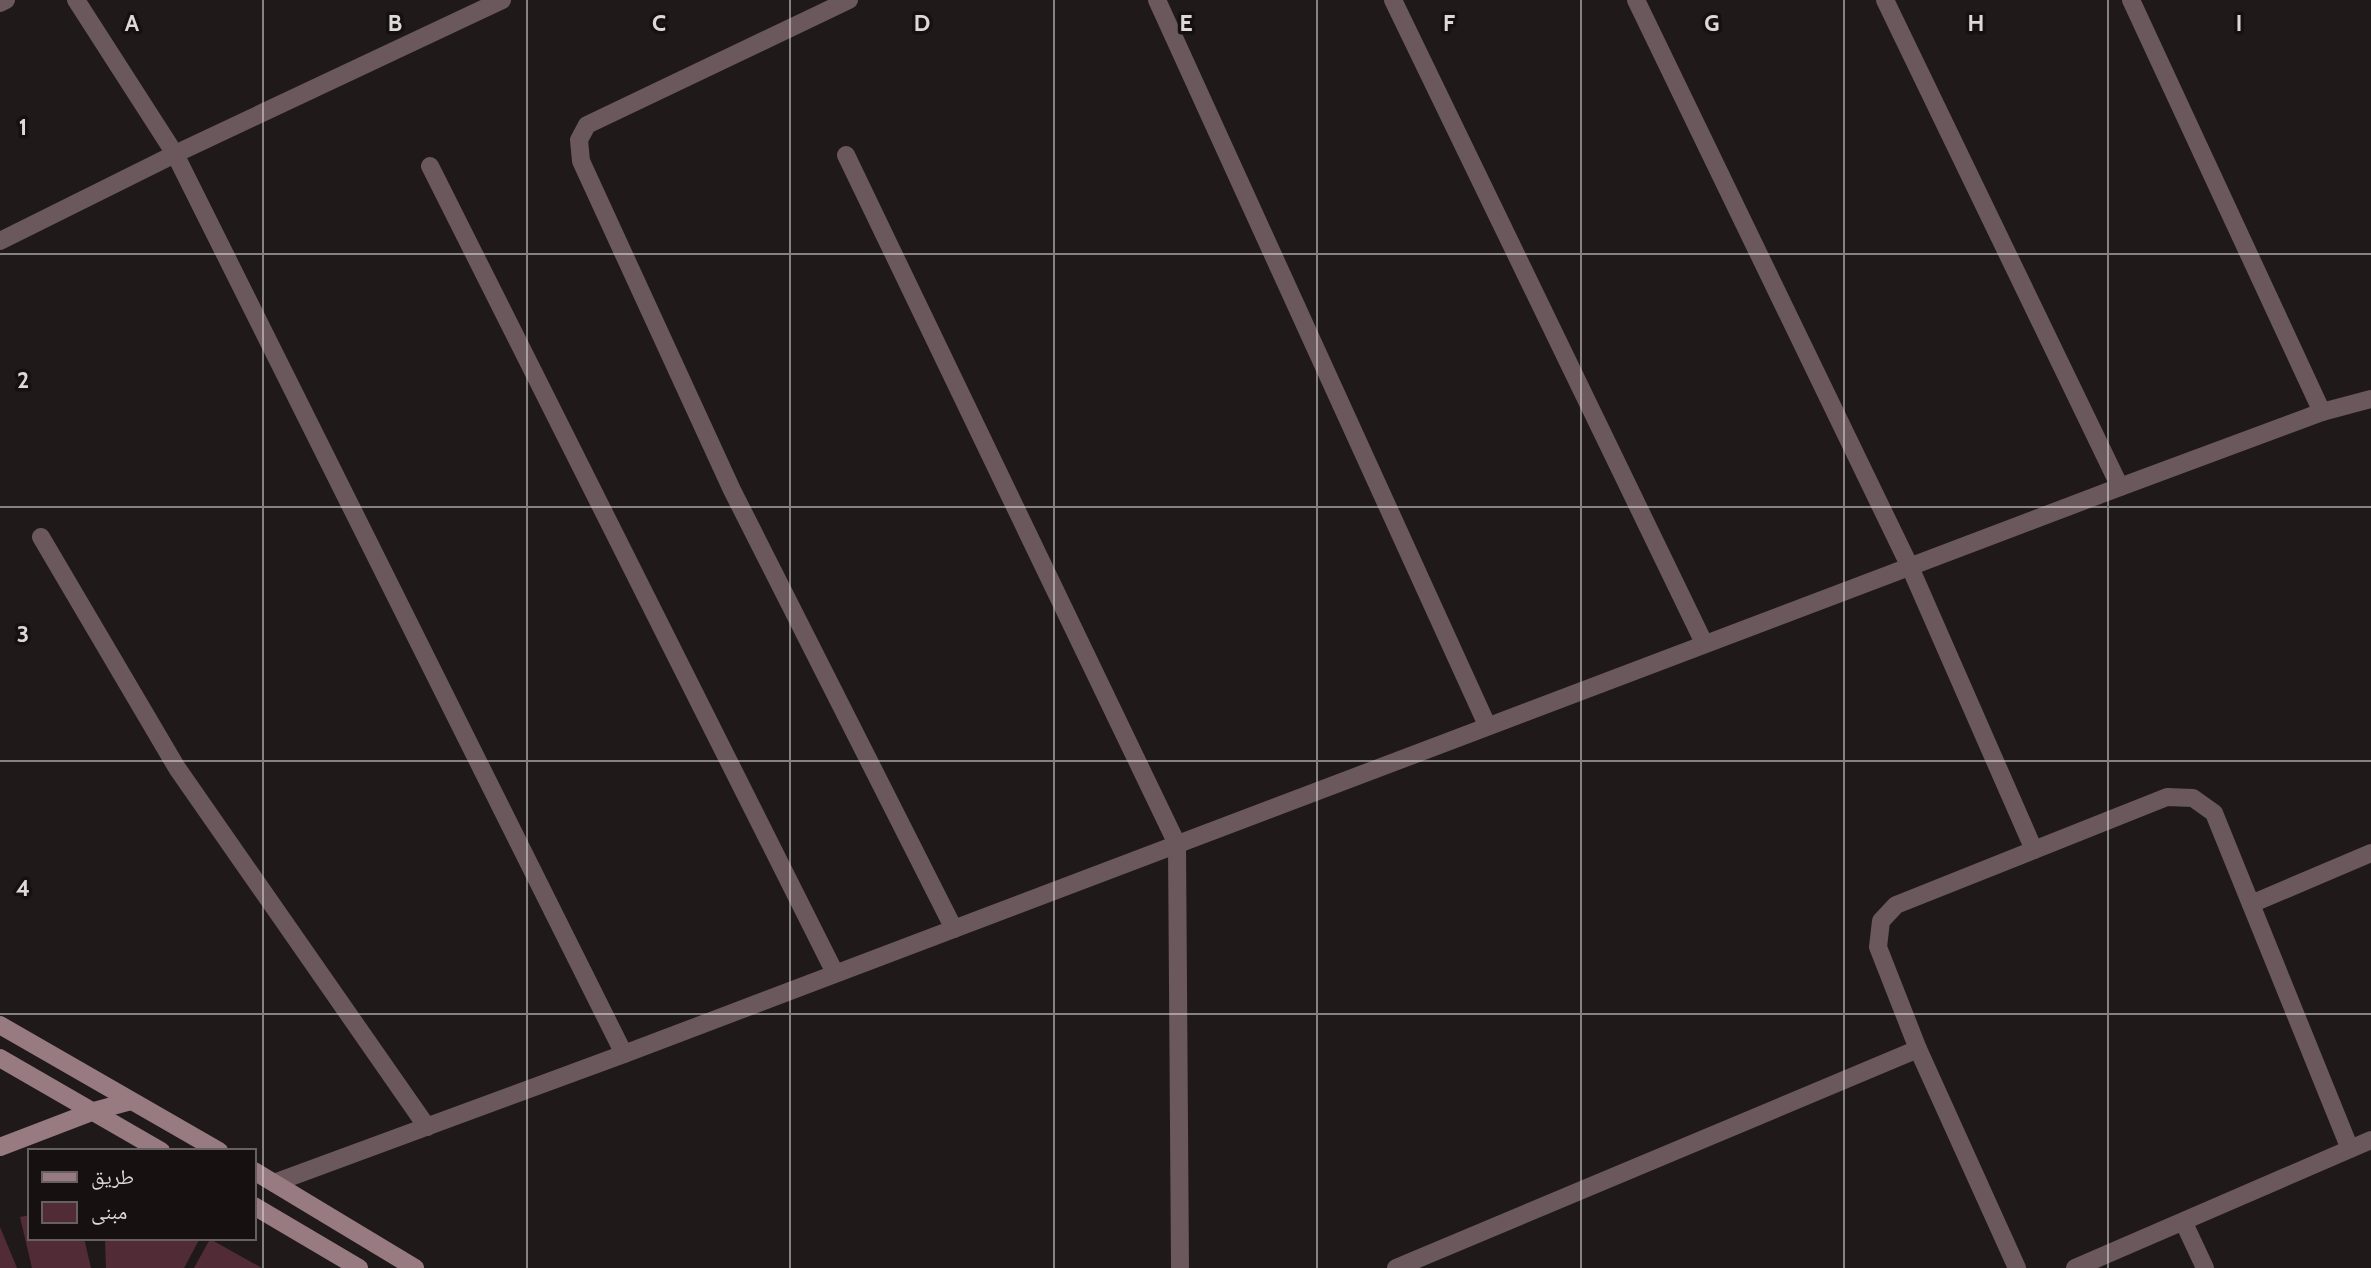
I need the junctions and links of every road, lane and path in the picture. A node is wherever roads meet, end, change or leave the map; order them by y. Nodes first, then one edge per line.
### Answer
1 (6, 0) edge
2 (76, 0) edge
3 (502, 0) edge
4 (849, 0) edge
5 (1157, 0) edge
6 (1393, 0) edge
7 (1636, 0) edge
8 (1885, 0) edge
9 (2131, 0) edge
10 (0, 3) edge
11 (175, 154) junction
12 (846, 155) dead end
13 (430, 166) dead end
14 (0, 241) edge
15 (2371, 399) edge
16 (2322, 412) junction
17 (2120, 487) junction
18 (41, 537) dead end
19 (1910, 567) junction
20 (1704, 643) junction
21 (1487, 725) junction
22 (1177, 844) junction
23 (2034, 850) junction
24 (2371, 853) edge
25 (2251, 904) junction
26 (954, 929) junction
27 (835, 973) junction
28 (0, 1025) edge
29 (1918, 1049) junction
30 (624, 1054) junction
31 (0, 1058) edge
32 (131, 1101) junction
33 (94, 1111) junction
34 (427, 1127) junction
35 (2371, 1140) edge
36 (0, 1147) edge
37 (158, 1149) edge
38 (215, 1149) edge
39 (2350, 1149) junction
40 (256, 1172) edge
41 (274, 1183) junction
42 (256, 1207) edge
43 (2184, 1223) junction
44 (359, 1268) edge
45 (415, 1268) edge
46 (1180, 1268) edge
47 (1395, 1268) edge
48 (2017, 1268) edge
49 (2075, 1268) edge
50 (2205, 1268) edge

1 - 10 street
2 - 11 street
3 - 11 street
4 - 26 street
5 - 21 street
6 - 20 street
7 - 19 street
8 - 17 street
9 - 16 street
11 - 14 street
11 - 30 street
12 - 22 street
13 - 27 street
15 - 16 street
16 - 17 street
17 - 19 street
18 - 34 street
19 - 20 street
19 - 23 street
20 - 21 street
21 - 22 street
22 - 26 street
22 - 46 street
23 - 25 street
23 - 29 street
24 - 25 street
25 - 39 street
26 - 27 street
27 - 30 street
28 - 32 main road
29 - 47 street
29 - 48 street
30 - 34 street
31 - 33 main road
32 - 33 main road
32 - 38 main road
33 - 36 main road
33 - 37 main road
34 - 41 street
35 - 39 street
39 - 43 street
40 - 41 main road
41 - 45 main road
42 - 44 main road
43 - 49 street
43 - 50 street

